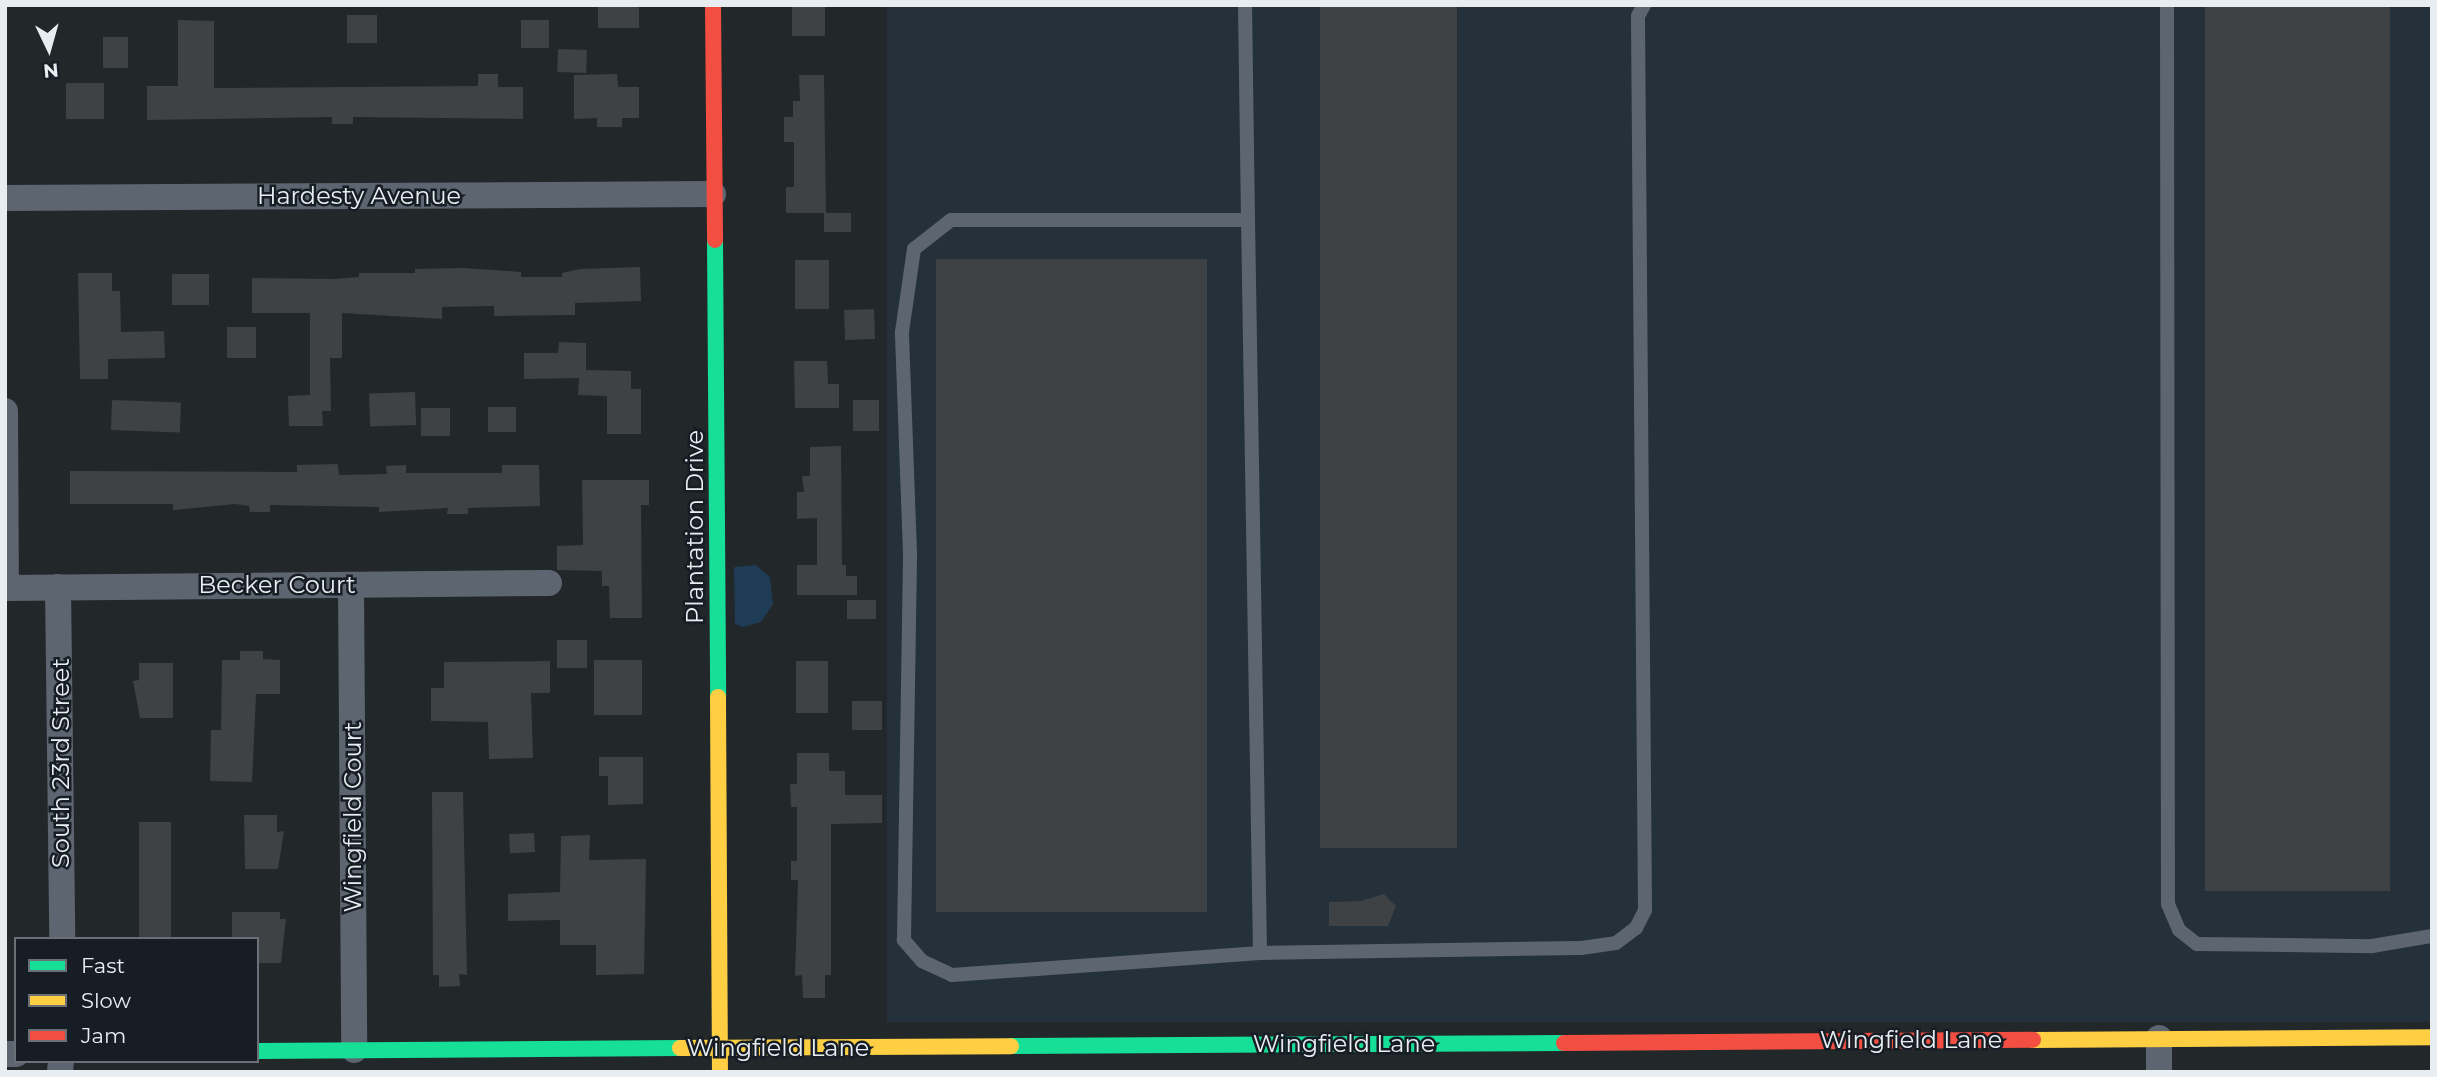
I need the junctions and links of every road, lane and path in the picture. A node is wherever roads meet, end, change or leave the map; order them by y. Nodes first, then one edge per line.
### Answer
1 (713, 5) edge
2 (1245, 5) edge
3 (1644, 5) edge
4 (2167, 5) edge
5 (713, 194) junction
6 (5, 198) edge
7 (1248, 220) junction
8 (5, 411) edge
9 (549, 583) dead end
10 (351, 585) junction
11 (58, 587) junction
12 (6, 588) edge
13 (2432, 936) edge
14 (62, 937) edge
15 (1260, 953) junction
16 (2432, 1037) edge
17 (2159, 1038) junction
18 (720, 1048) junction
19 (354, 1050) junction
20 (259, 1051) edge
21 (720, 1072) edge
22 (2159, 1072) edge

1 - 5 street, Plantation Drive
2 - 7 lane
3 - 15 lane
4 - 13 lane
5 - 6 street, Hardesty Avenue
5 - 18 street, Plantation Drive
7 - 15 lane
7 - 15 lane
8 - 12 street
9 - 10 street, Becker Court
10 - 11 street, Becker Court
10 - 19 street, Wingfield Court
11 - 12 street, Becker Court
11 - 14 street, South 23rd Street
16 - 17 street, Wingfield Lane
17 - 18 street, Wingfield Lane
17 - 22 street
18 - 19 street, Wingfield Lane
18 - 21 street, Plantation Drive
19 - 20 street, Wingfield Lane

